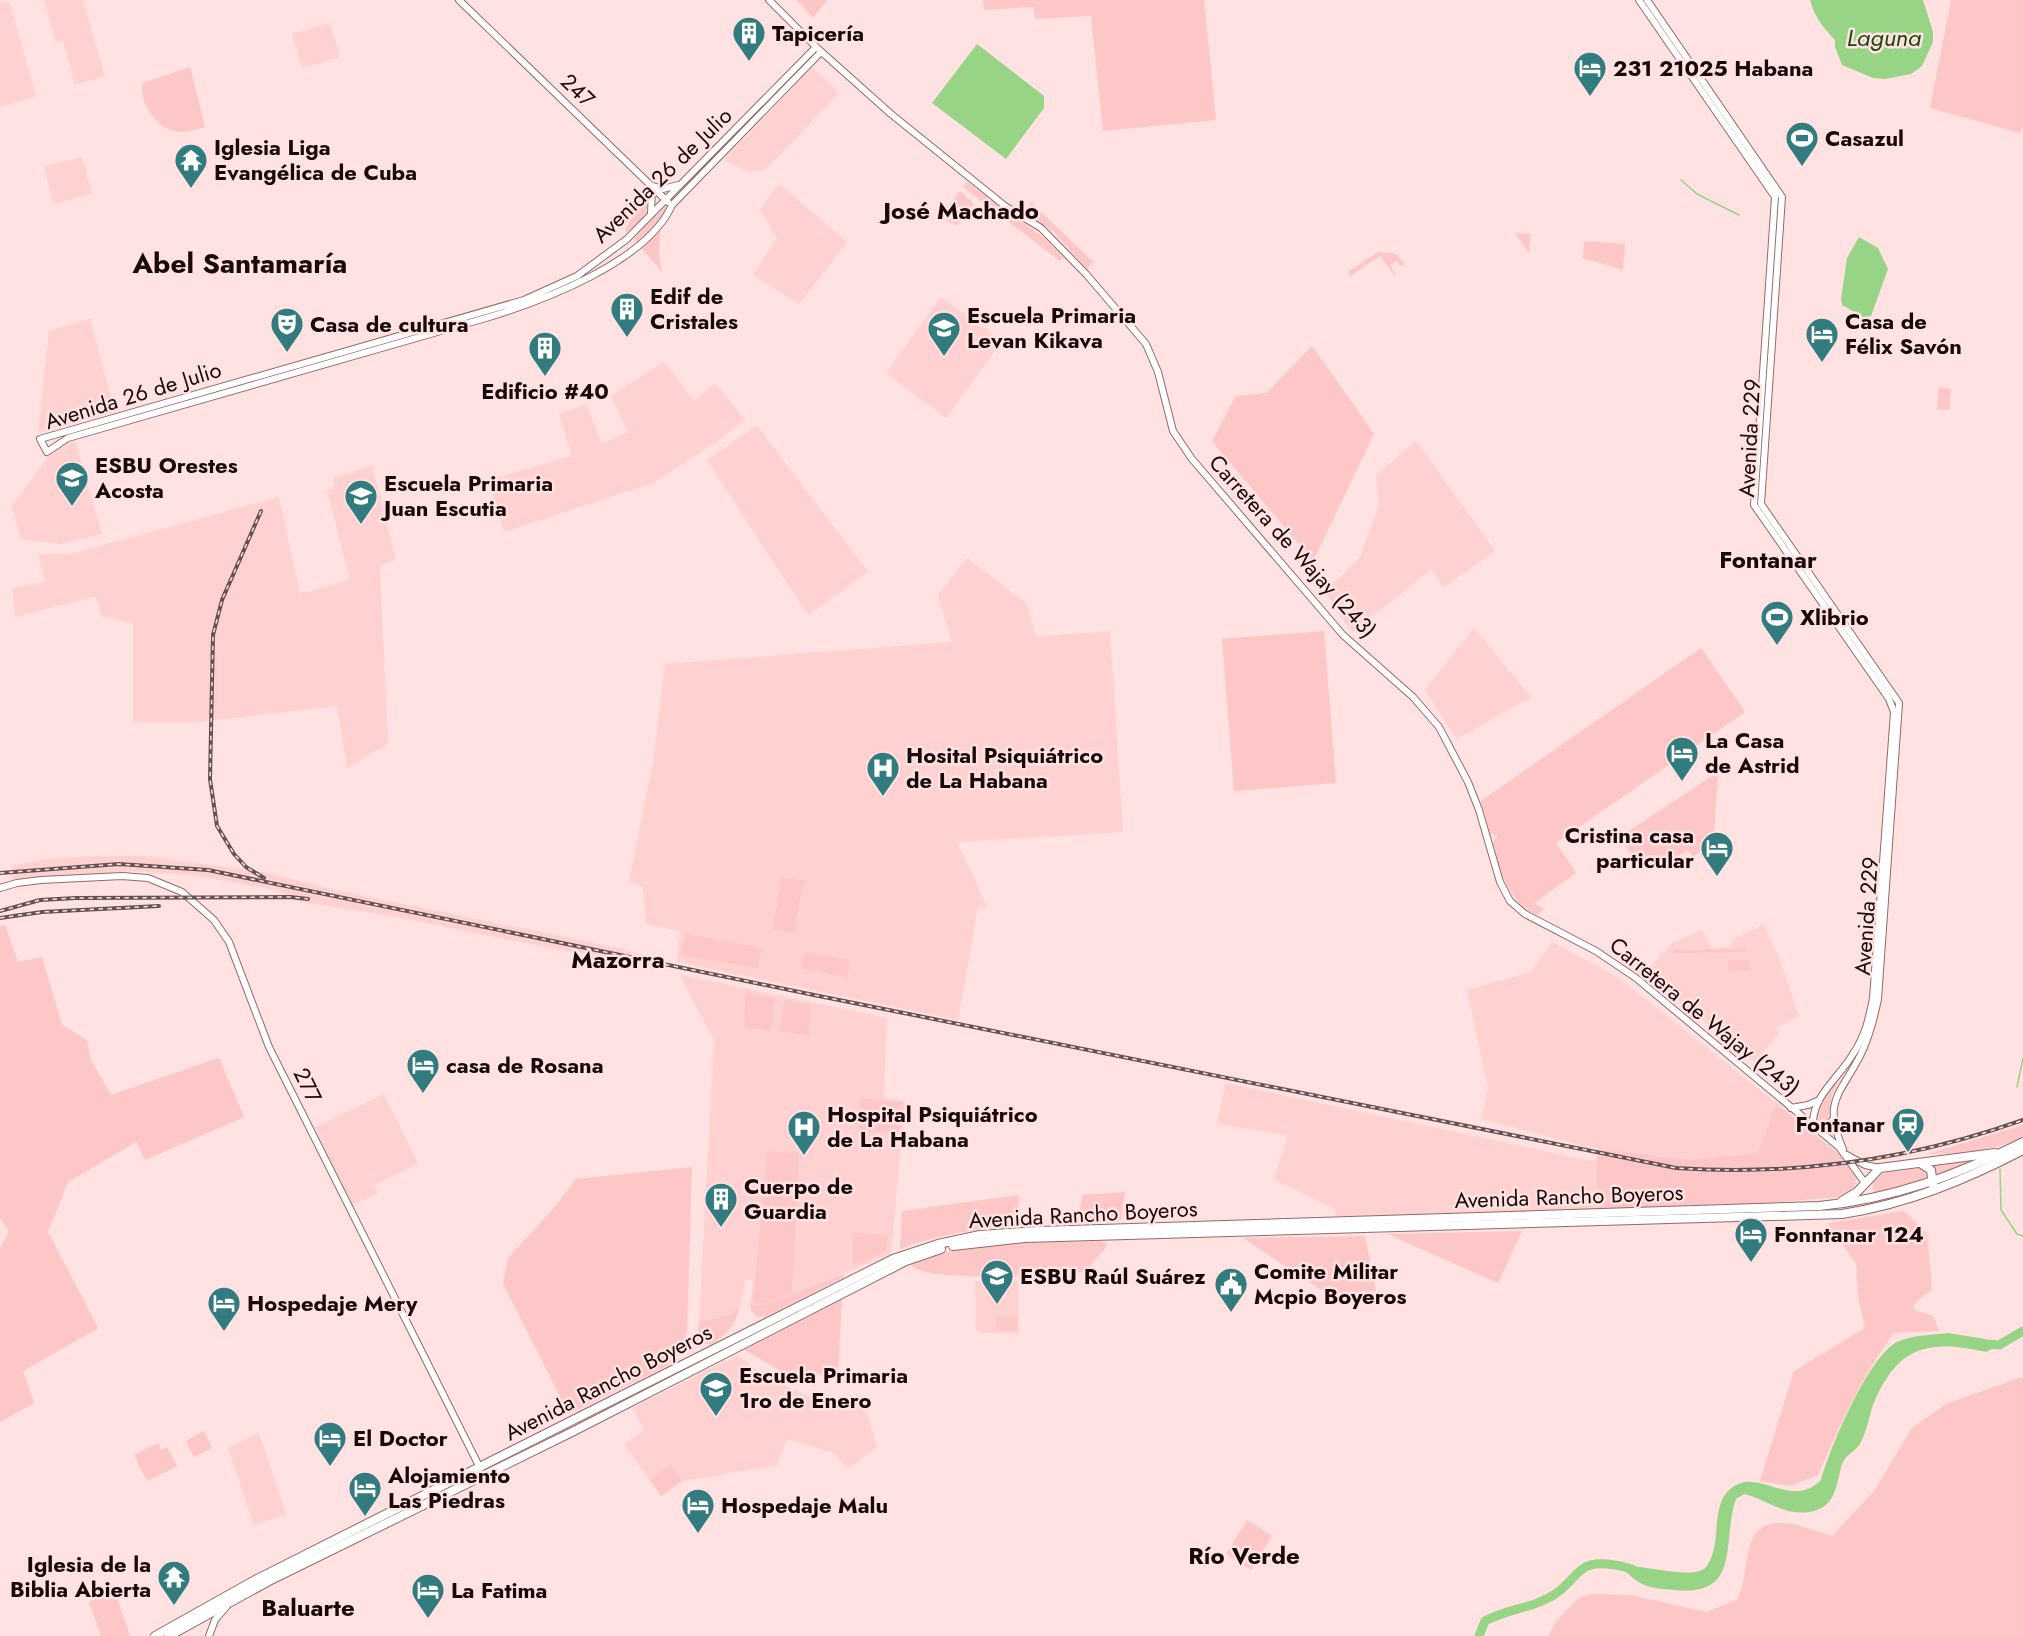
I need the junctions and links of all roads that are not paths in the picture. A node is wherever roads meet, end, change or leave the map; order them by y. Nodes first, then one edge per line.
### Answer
1 (459, 0) edge
2 (769, 0) edge
3 (1640, 0) edge
4 (1647, 0) edge
5 (818, 49) junction
6 (752, 118) junction
7 (681, 184) junction
8 (651, 185) junction
9 (666, 200) junction
10 (672, 206) junction
11 (650, 217) junction
12 (224, 389) junction
13 (199, 397) junction
14 (1854, 644) junction
15 (0, 888) edge
16 (1818, 1101) junction
17 (1791, 1108) junction
18 (1834, 1119) junction
19 (1813, 1125) junction
20 (1822, 1133) junction
21 (2023, 1142) edge
22 (2012, 1148) junction
23 (2023, 1150) edge
24 (1844, 1152) junction
25 (1920, 1162) junction
26 (1880, 1168) junction
27 (1934, 1182) junction
28 (1864, 1183) junction
29 (1922, 1196) junction
30 (1874, 1199) junction
31 (1830, 1205) junction
32 (1885, 1205) junction
33 (480, 1468) junction
34 (233, 1600) junction
35 (155, 1636) edge
36 (169, 1636) edge
37 (209, 1636) edge

1 - 8 street, 247
2 - 5 street, Carretera de Wajay (243)
3 - 14 street, Avenida 229
4 - 14 street, Avenida 229
5 - 6 street, Avenida 26 de Julio
5 - 17 street, Carretera de Wajay (243)
6 - 7 street, Avenida 26 de Julio
6 - 10 street, Avenida 26 de Julio
7 - 8 street
7 - 9 street, Avenida 26 de Julio
8 - 9 street, 247
8 - 11 street
9 - 10 street, 247
9 - 11 street, Avenida 26 de Julio
10 - 12 street, Avenida 26 de Julio
11 - 12 street, Avenida 26 de Julio
12 - 13 street, Avenida 26 de Julio
13 - 13 street, Avenida 26 de Julio
14 - 16 street, Avenida 229
14 - 18 street, Avenida 229
15 - 33 street, 277
16 - 17 street
16 - 19 street, Avenida 229
17 - 19 street, Carretera de Wajay (243)
18 - 20 street
18 - 24 street, Avenida 229
19 - 20 street, Carretera de Wajay (243)
20 - 24 street, Carretera de Wajay (243)
21 - 22 highway, Avenida Rancho Boyeros
22 - 25 highway
22 - 27 highway, Avenida Rancho Boyeros
23 - 29 highway, Avenida Rancho Boyeros
24 - 26 street, Carretera de Wajay (243)
24 - 28 street, Carretera de Wajay (243)
25 - 26 highway
25 - 27 highway
26 - 28 highway
27 - 29 highway
27 - 30 highway, Avenida Rancho Boyeros
28 - 30 highway
28 - 31 highway
29 - 32 highway, Avenida Rancho Boyeros
30 - 31 highway, Avenida Rancho Boyeros
30 - 32 highway
31 - 33 highway, Avenida Rancho Boyeros
32 - 34 highway, Avenida Rancho Boyeros
33 - 35 highway, Avenida Rancho Boyeros
34 - 36 highway, Avenida Rancho Boyeros
34 - 37 street

